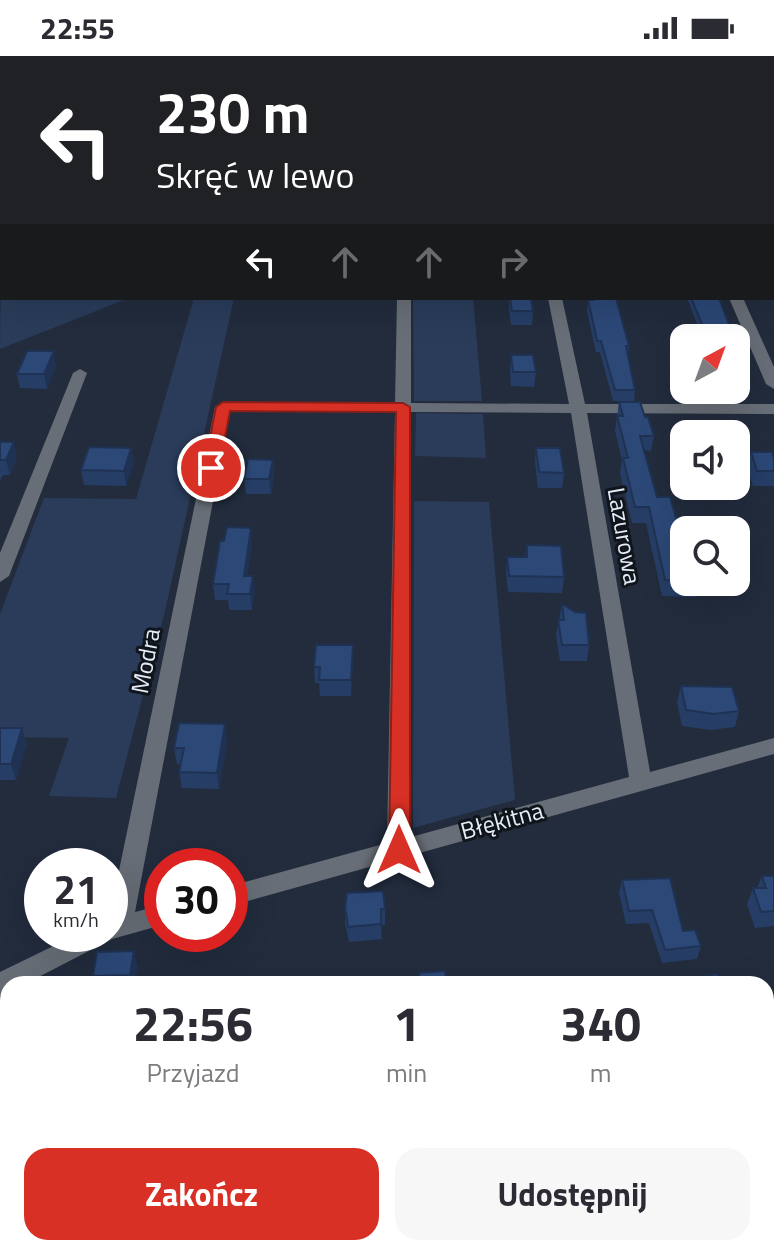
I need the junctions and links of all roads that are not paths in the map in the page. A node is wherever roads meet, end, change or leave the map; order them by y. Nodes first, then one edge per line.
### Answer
1 (404, 300) edge
2 (555, 300) edge
3 (737, 300) edge
4 (80, 373) dead end
5 (774, 384) edge
6 (403, 407) junction
7 (578, 409) junction
8 (774, 409) edge
9 (0, 576) edge
10 (774, 746) edge
11 (641, 783) junction
12 (399, 850) junction
13 (128, 851) edge
14 (248, 891) edge
15 (66, 952) edge
16 (16, 976) edge

1 - 6 street
2 - 7 street, Lazurowa
3 - 5 street
4 - 9 street
6 - 7 street
6 - 12 street
6 - 13 street, Modra
7 - 8 street
7 - 11 street, Lazurowa
10 - 11 street, Błękitna
11 - 12 street, Błękitna
12 - 14 street, Błękitna
15 - 16 street

